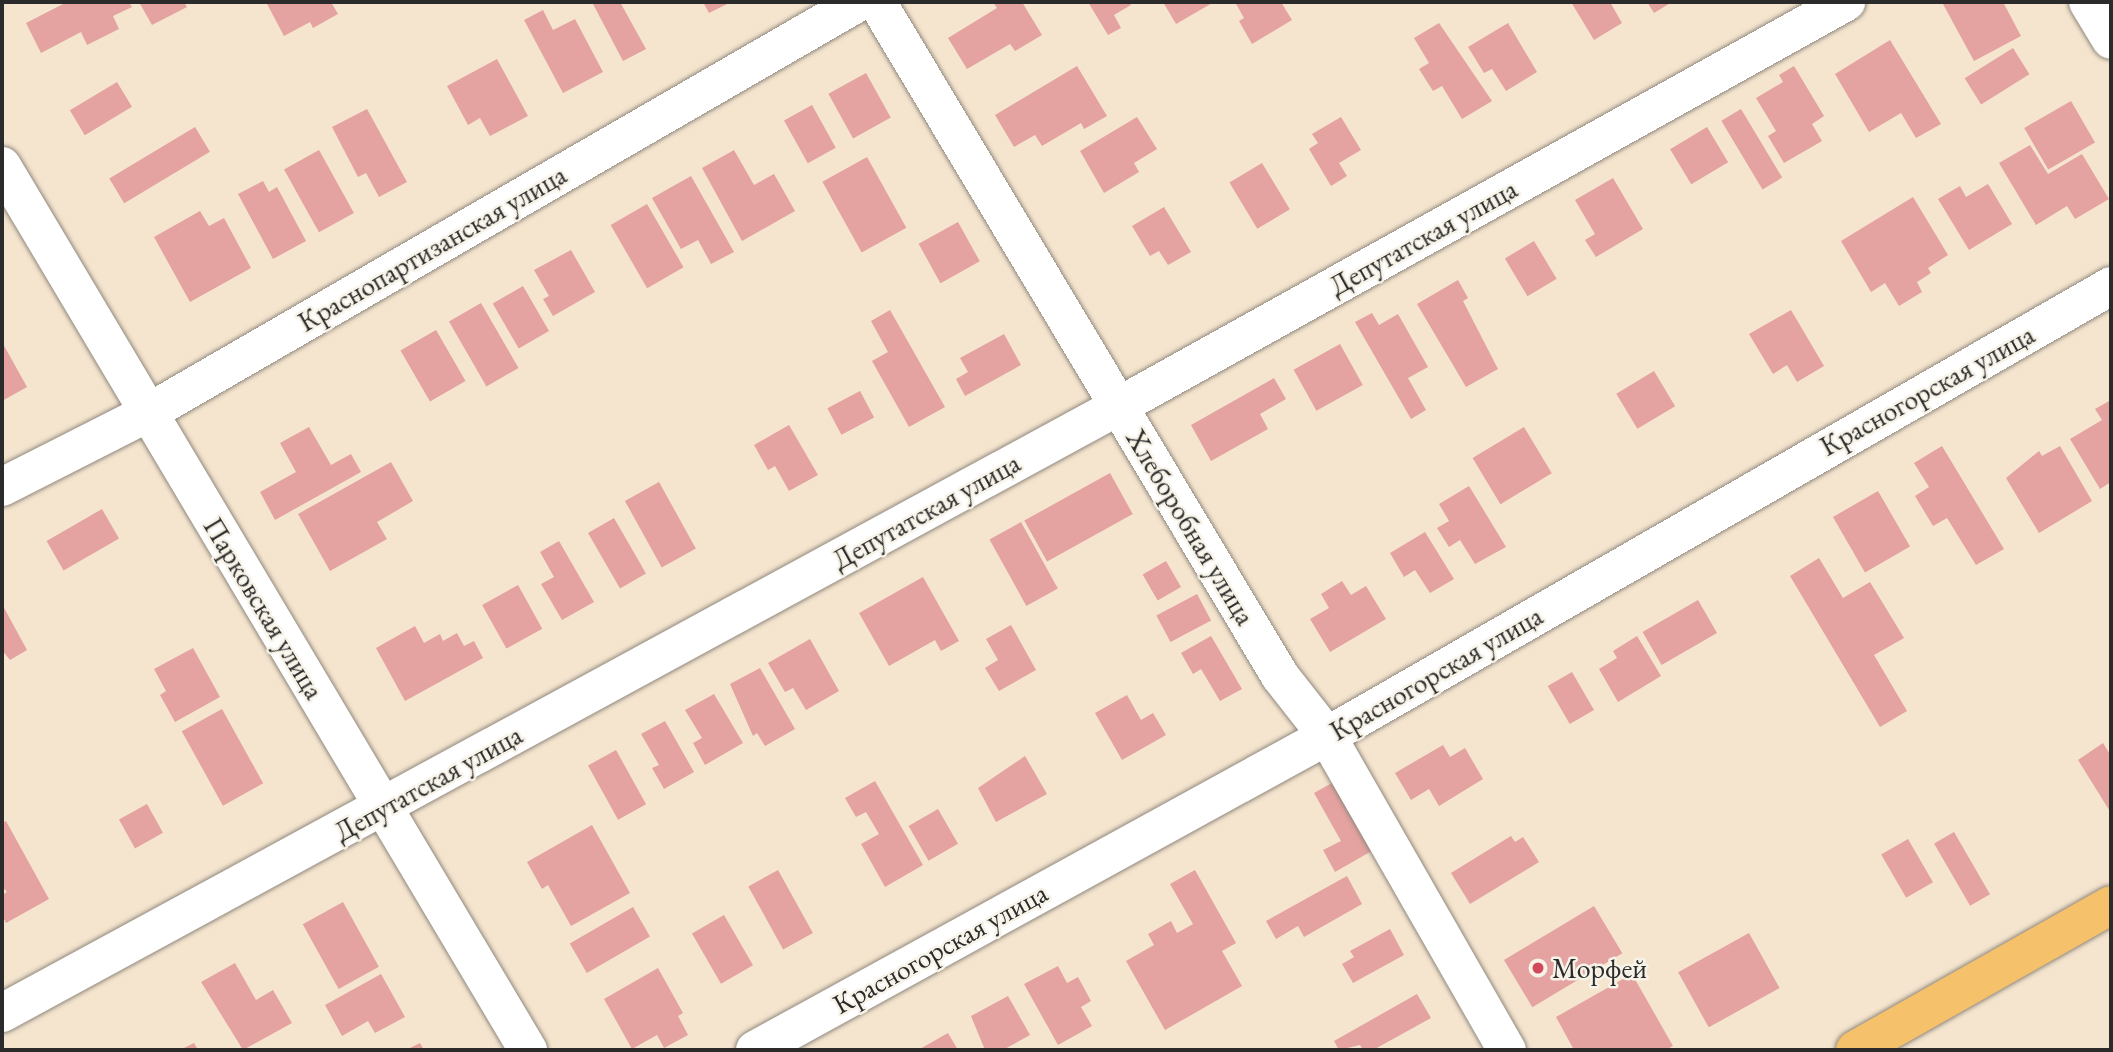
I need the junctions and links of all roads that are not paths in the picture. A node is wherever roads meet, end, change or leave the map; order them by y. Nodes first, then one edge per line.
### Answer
1 (859, 2) edge
2 (877, 2) edge
3 (1846, 2) edge
4 (2088, 2) edge
5 (2111, 40) edge
6 (2, 166) edge
7 (2111, 286) edge
8 (1119, 406) junction
9 (146, 414) junction
10 (2, 487) edge
11 (1327, 736) junction
12 (383, 807) junction
13 (2111, 905) edge
14 (2, 1013) edge
15 (527, 1050) edge
16 (755, 1050) edge
17 (1507, 1050) edge
18 (1855, 1050) edge

1 - 9 street, Краснопартизанская улица
2 - 8 street, Хлеборобная улица
3 - 8 street, Депутатская улица
4 - 5 street
6 - 9 street, Парковская улица
7 - 11 street, Красногорская улица
8 - 11 street, Хлеборобная улица
8 - 12 street, Депутатская улица
9 - 10 street, Краснопартизанская улица
9 - 12 street, Парковская улица
11 - 16 street, Красногорская улица
11 - 17 street, Хлеборобная улица
12 - 14 street, Депутатская улица
12 - 15 street, Парковская улица
13 - 18 main road

